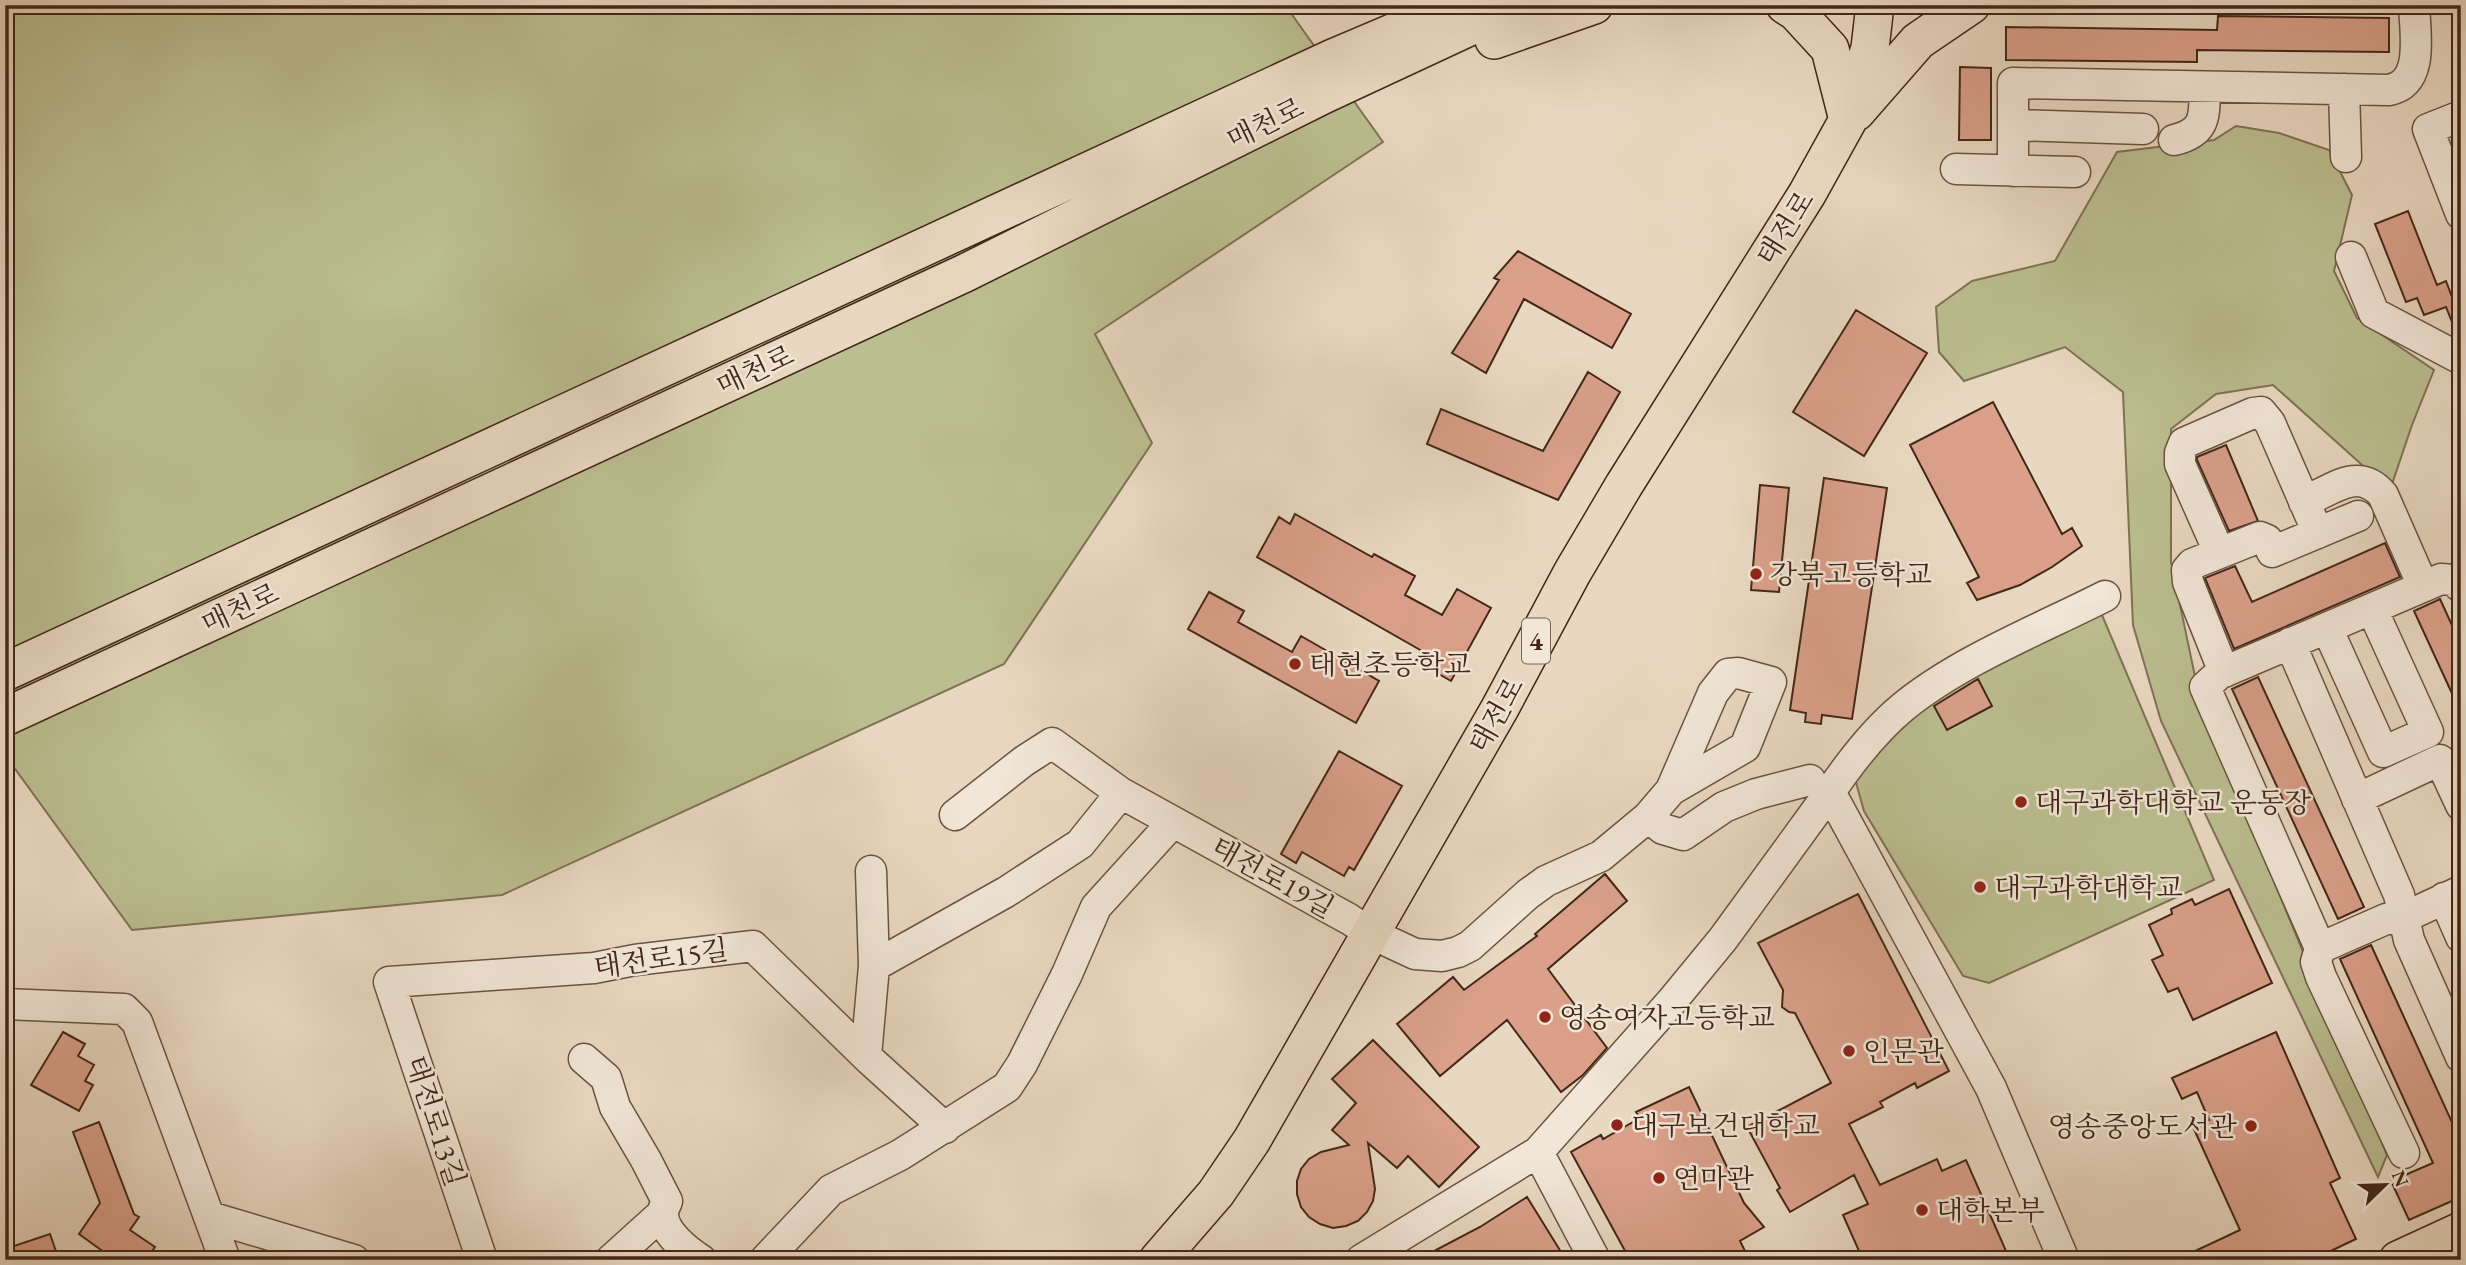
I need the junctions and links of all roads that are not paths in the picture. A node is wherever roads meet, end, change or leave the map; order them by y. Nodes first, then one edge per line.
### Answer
1 (1402, 5) edge
2 (1458, 5) edge
3 (1594, 5) edge
4 (1785, 5) edge
5 (1875, 5) edge
6 (1971, 5) edge
7 (2414, 5) edge
8 (1511, 9) edge
9 (2205, 87) junction
10 (2344, 89) junction
11 (1848, 120) junction
12 (2459, 121) edge
13 (2014, 125) junction
14 (2143, 129) dead end
15 (2174, 141) dead end
16 (2346, 157) dead end
17 (1956, 169) dead end
18 (2013, 171) junction
19 (2075, 172) dead end
20 (2461, 214) edge
21 (2351, 257) dead end
22 (772, 317) junction
23 (2461, 359) edge
24 (756, 370) junction
25 (2304, 502) junction
26 (2358, 516) dead end
27 (2318, 533) junction
28 (2219, 552) junction
29 (2423, 586) junction
30 (2461, 587) edge
31 (2105, 596) dead end
32 (2372, 609) junction
33 (2327, 628) junction
34 (2290, 643) junction
35 (5, 672) edge
36 (2224, 672) junction
37 (5, 717) edge
38 (1820, 786) junction
39 (1671, 790) dead end
40 (1121, 793) junction
41 (2357, 799) junction
42 (2461, 805) edge
43 (955, 814) dead end
44 (1648, 817) junction
45 (1173, 822) junction
46 (871, 871) dead end
47 (2452, 894) edge
48 (2405, 917) junction
49 (1372, 934) junction
50 (2461, 937) edge
51 (2320, 948) junction
52 (874, 966) junction
53 (389, 982) joint
54 (5, 1004) edge
55 (2459, 1048) edge
56 (866, 1056) junction
57 (584, 1059) dead end
58 (944, 1128) junction
59 (1538, 1152) junction
60 (2404, 1153) dead end
61 (663, 1213) junction
62 (210, 1217) junction
63 (2461, 1231) edge
64 (225, 1260) edge
65 (354, 1260) edge
66 (482, 1260) edge
67 (611, 1260) edge
68 (701, 1260) edge
69 (765, 1260) edge
70 (1158, 1260) edge
71 (1362, 1260) edge
72 (1595, 1260) edge
73 (2064, 1260) edge
74 (2398, 1260) edge

1 - 22 main road
2 - 22 main road, 매천로
3 - 24 main road
4 - 11 main road
5 - 11 main road, 태전로 / 4
6 - 11 main road
7 - 10 street
8 - 24 main road, 매천로
9 - 10 street
9 - 13 street
9 - 15 street
10 - 16 street
11 - 49 main road, 태전로 / 4
12 - 20 street
13 - 14 street
13 - 18 street
17 - 18 street
18 - 19 street
21 - 23 street
22 - 35 main road, 매천로
24 - 37 main road, 매천로
25 - 27 street
25 - 28 street
25 - 29 street
26 - 27 street
27 - 28 street
28 - 36 street
29 - 30 street
29 - 32 street
31 - 38 street
32 - 33 street
32 - 33 street
33 - 34 street
34 - 36 street
34 - 41 street
36 - 51 street
38 - 44 street
38 - 59 street
38 - 73 street
39 - 44 street, 태전로19길
40 - 43 street, 태전로19길
40 - 45 street, 태전로19길
40 - 52 street
41 - 42 street
41 - 48 street
44 - 49 street, 태전로19길
45 - 49 street, 태전로19길
45 - 58 street
46 - 52 street
47 - 48 street
47 - 50 street
48 - 51 street
48 - 55 street
49 - 70 main road, 태전로 / 4
51 - 60 street
52 - 56 street
53 - 56 street, 태전로15길
53 - 66 street, 태전로13길
54 - 62 street
56 - 58 street, 태전로15길
57 - 61 street
58 - 69 street
59 - 71 street
59 - 72 street
61 - 67 street
61 - 68 street
62 - 64 street
62 - 65 street
63 - 74 main road

